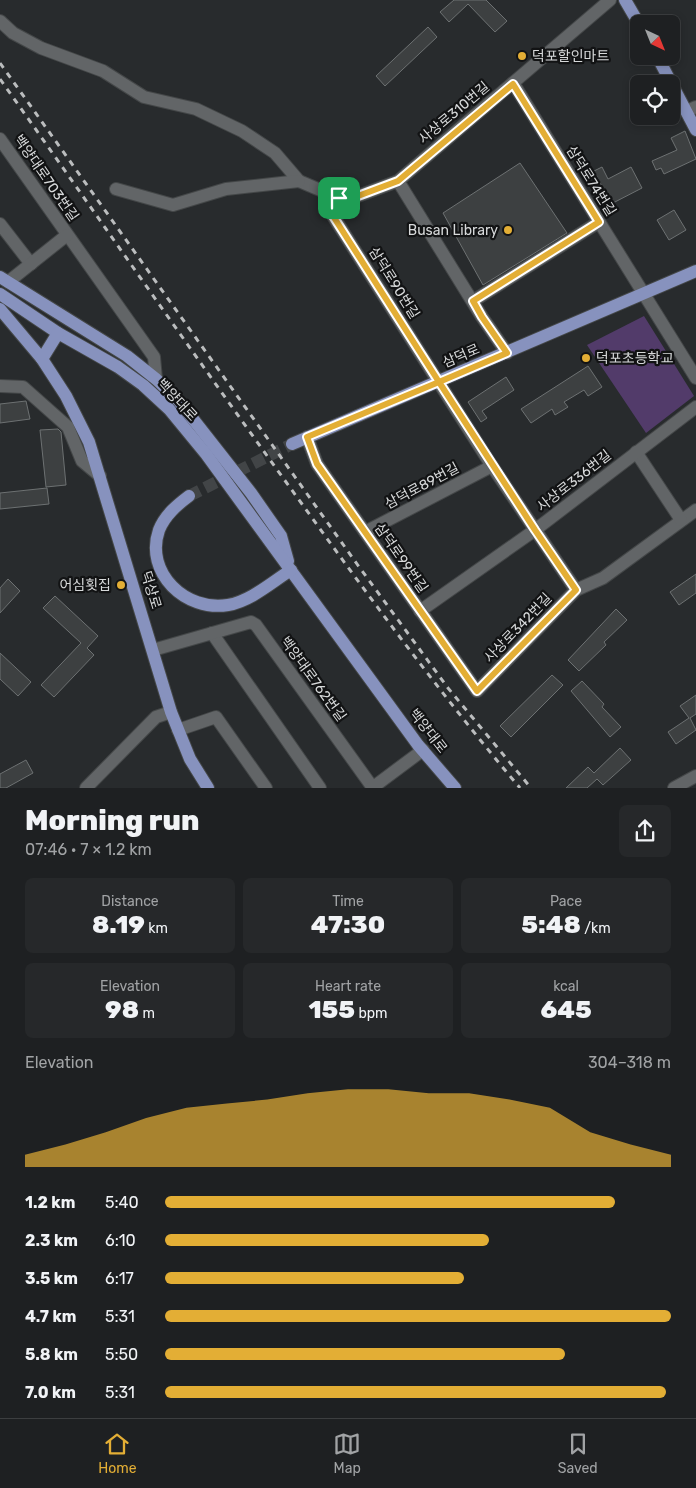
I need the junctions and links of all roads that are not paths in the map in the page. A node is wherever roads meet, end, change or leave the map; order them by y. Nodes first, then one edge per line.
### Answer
1 (610, 0) edge
2 (625, 0) edge
3 (634, 15) edge
4 (0, 21) edge
5 (663, 65) edge
6 (513, 84) junction
7 (692, 109) edge
8 (696, 130) edge
9 (0, 140) edge
10 (299, 181) junction
11 (398, 181) junction
12 (116, 189) dead end
13 (339, 198) junction
14 (599, 222) junction
15 (0, 224) edge
16 (68, 235) junction
17 (31, 264) junction
18 (696, 270) edge
19 (4, 279) edge
20 (0, 294) edge
21 (644, 294) junction
22 (473, 301) junction
23 (0, 309) edge
24 (58, 333) junction
25 (507, 353) junction
26 (42, 359) junction
27 (696, 378) edge
28 (156, 379) junction
29 (439, 382) junction
30 (0, 386) edge
31 (696, 407) edge
32 (307, 437) junction
33 (292, 444) tunnel mouth
34 (636, 452) junction
35 (492, 466) junction
36 (100, 476) junction
37 (189, 496) tunnel mouth
38 (696, 510) edge
39 (681, 520) junction
40 (535, 530) junction
41 (365, 532) junction
42 (291, 570) junction
43 (576, 590) junction
44 (420, 611) junction
45 (212, 634) junction
46 (153, 650) junction
47 (477, 691) joint
48 (171, 712) junction
49 (178, 730) junction
50 (423, 750) junction
51 (696, 776) edge
52 (86, 788) edge
53 (208, 788) edge
54 (266, 788) edge
55 (320, 788) edge
56 (373, 788) edge
57 (455, 788) edge
58 (674, 788) edge

1 - 6 street, 사상로310번길
2 - 3 main road
4 - 10 street
5 - 7 main road
6 - 11 street, 사상로310번길
6 - 14 street, 삼덕로74번길
7 - 8 main road
9 - 16 street, 백양대로703번길
10 - 12 street
10 - 13 street
11 - 13 street, 사상로310번길
11 - 22 street
13 - 29 street, 삼덕로90번길
14 - 21 street, 삼덕로74번길
14 - 22 street
15 - 17 street
16 - 17 street, 백양대로
16 - 28 street, 백양대로
17 - 19 street, 백양대로
18 - 21 main road, 삼덕로
19 - 28 main road, 백양대로
20 - 24 main road, 백양대로
21 - 25 main road, 삼덕로
21 - 27 street, 삼덕로74번길
22 - 25 street
23 - 26 main road, 덕상로
24 - 26 main road
24 - 42 main road, 백양대로
25 - 29 main road, 삼덕로
26 - 36 main road, 덕상로
28 - 42 main road, 백양대로
29 - 32 main road, 삼덕로
29 - 35 street
30 - 36 street
31 - 34 street, 사상로336번길
32 - 33 main road, 삼덕로
32 - 41 street, 삼덕로99번길
34 - 39 street
34 - 40 street, 사상로336번길
35 - 40 street
35 - 41 street, 삼덕로89번길
36 - 46 main road, 덕상로
37 - 42 main road
38 - 39 street, 사상로342번길
39 - 43 street, 사상로342번길
40 - 43 street
40 - 44 street, 사상로336번길
41 - 44 street, 삼덕로99번길
42 - 50 main road, 백양대로
43 - 47 street, 사상로342번길
44 - 47 street, 삼덕로99번길
45 - 46 street, 백양대로762번길
45 - 55 street
45 - 56 street, 백양대로762번길
46 - 48 main road, 덕상로
48 - 49 main road, 덕상로
48 - 52 street
49 - 53 main road, 덕상로
49 - 54 street
50 - 56 street, 백양대로762번길
50 - 57 main road, 백양대로
51 - 58 street

